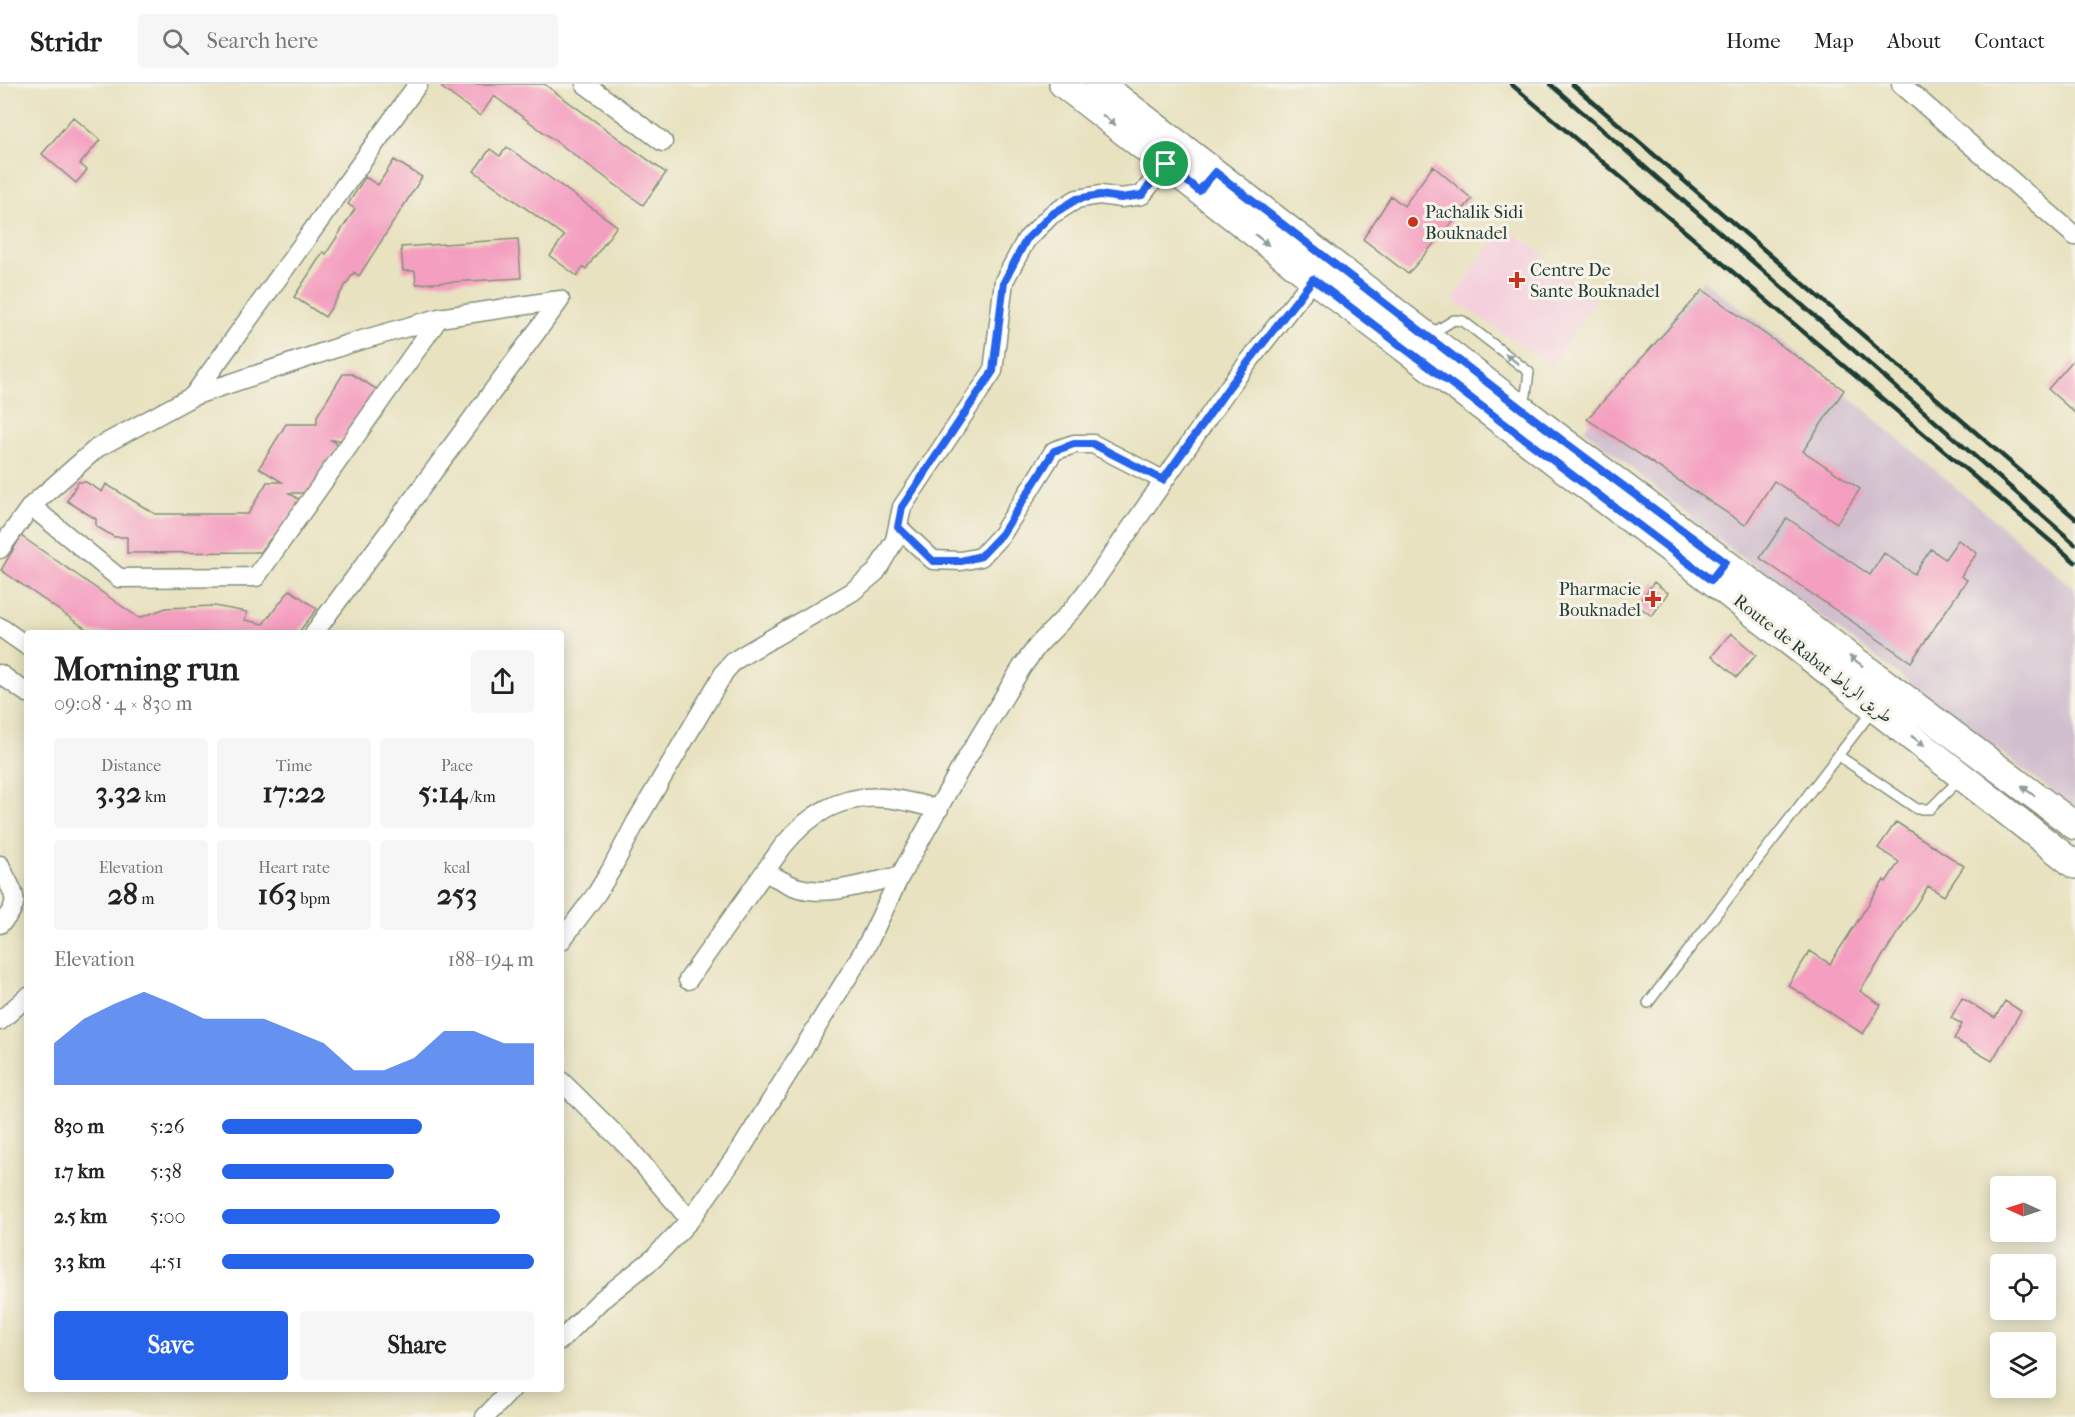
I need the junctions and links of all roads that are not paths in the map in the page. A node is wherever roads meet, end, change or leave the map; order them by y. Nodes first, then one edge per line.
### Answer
1 (418, 84) edge
2 (585, 84) edge
3 (1063, 84) edge
4 (1100, 84) edge
5 (1901, 84) edge
6 (663, 142) dead end
7 (1166, 164) junction
8 (1207, 182) junction
9 (2072, 226) edge
10 (1313, 279) junction
11 (439, 318) junction
12 (193, 396) junction
13 (1513, 417) junction
14 (1163, 480) junction
15 (32, 506) junction
16 (898, 527) junction
17 (0, 549) edge
18 (0, 627) edge
19 (317, 630) edge
20 (24, 644) edge
21 (0, 674) edge
22 (24, 691) edge
23 (1882, 697) junction
24 (1839, 756) junction
25 (1963, 777) junction
26 (939, 809) junction
27 (2075, 826) edge
28 (0, 865) edge
29 (2075, 865) edge
30 (765, 872) junction
31 (900, 876) junction
32 (0, 924) edge
33 (564, 937) edge
34 (688, 980) dead end
35 (24, 1000) edge
36 (1648, 1004) dead end
37 (0, 1021) edge
38 (564, 1084) edge
39 (690, 1221) junction
40 (564, 1337) edge
41 (509, 1392) edge
42 (485, 1417) edge

1 - 12 street
2 - 6 street
3 -> 7 main road, Route de Rabat طريق الرباط
4 - 8 main road, Route de Rabat طريق الرباط
5 - 9 street
7 - 8 main road, Route de Rabat طريق الرباط
7 - 16 street
8 -> 10 main road, Route de Rabat طريق الرباط
13 -> 8 main road, Route de Rabat طريق الرباط
10 - 13 main road, Route de Rabat طريق الرباط
10 - 14 street
11 - 12 street
11 - 15 street
11 - 19 street
12 - 15 street
13 - 23 main road, Route de Rabat طريق الرباط
14 - 16 street
14 - 26 street
15 - 17 street
16 - 33 street
18 - 20 street
21 - 22 street
23 - 24 lane
23 -> 25 main road, Route de Rabat طريق الرباط
27 -> 23 main road, Route de Rabat طريق الرباط
24 - 25 lane
24 - 36 lane
25 - 29 main road, Route de Rabat طريق الرباط
26 - 30 street
26 - 31 street
28 - 32 street
30 - 31 street
30 - 34 street
31 - 39 street
35 - 37 street
38 - 39 street
39 - 40 street
41 - 42 street

